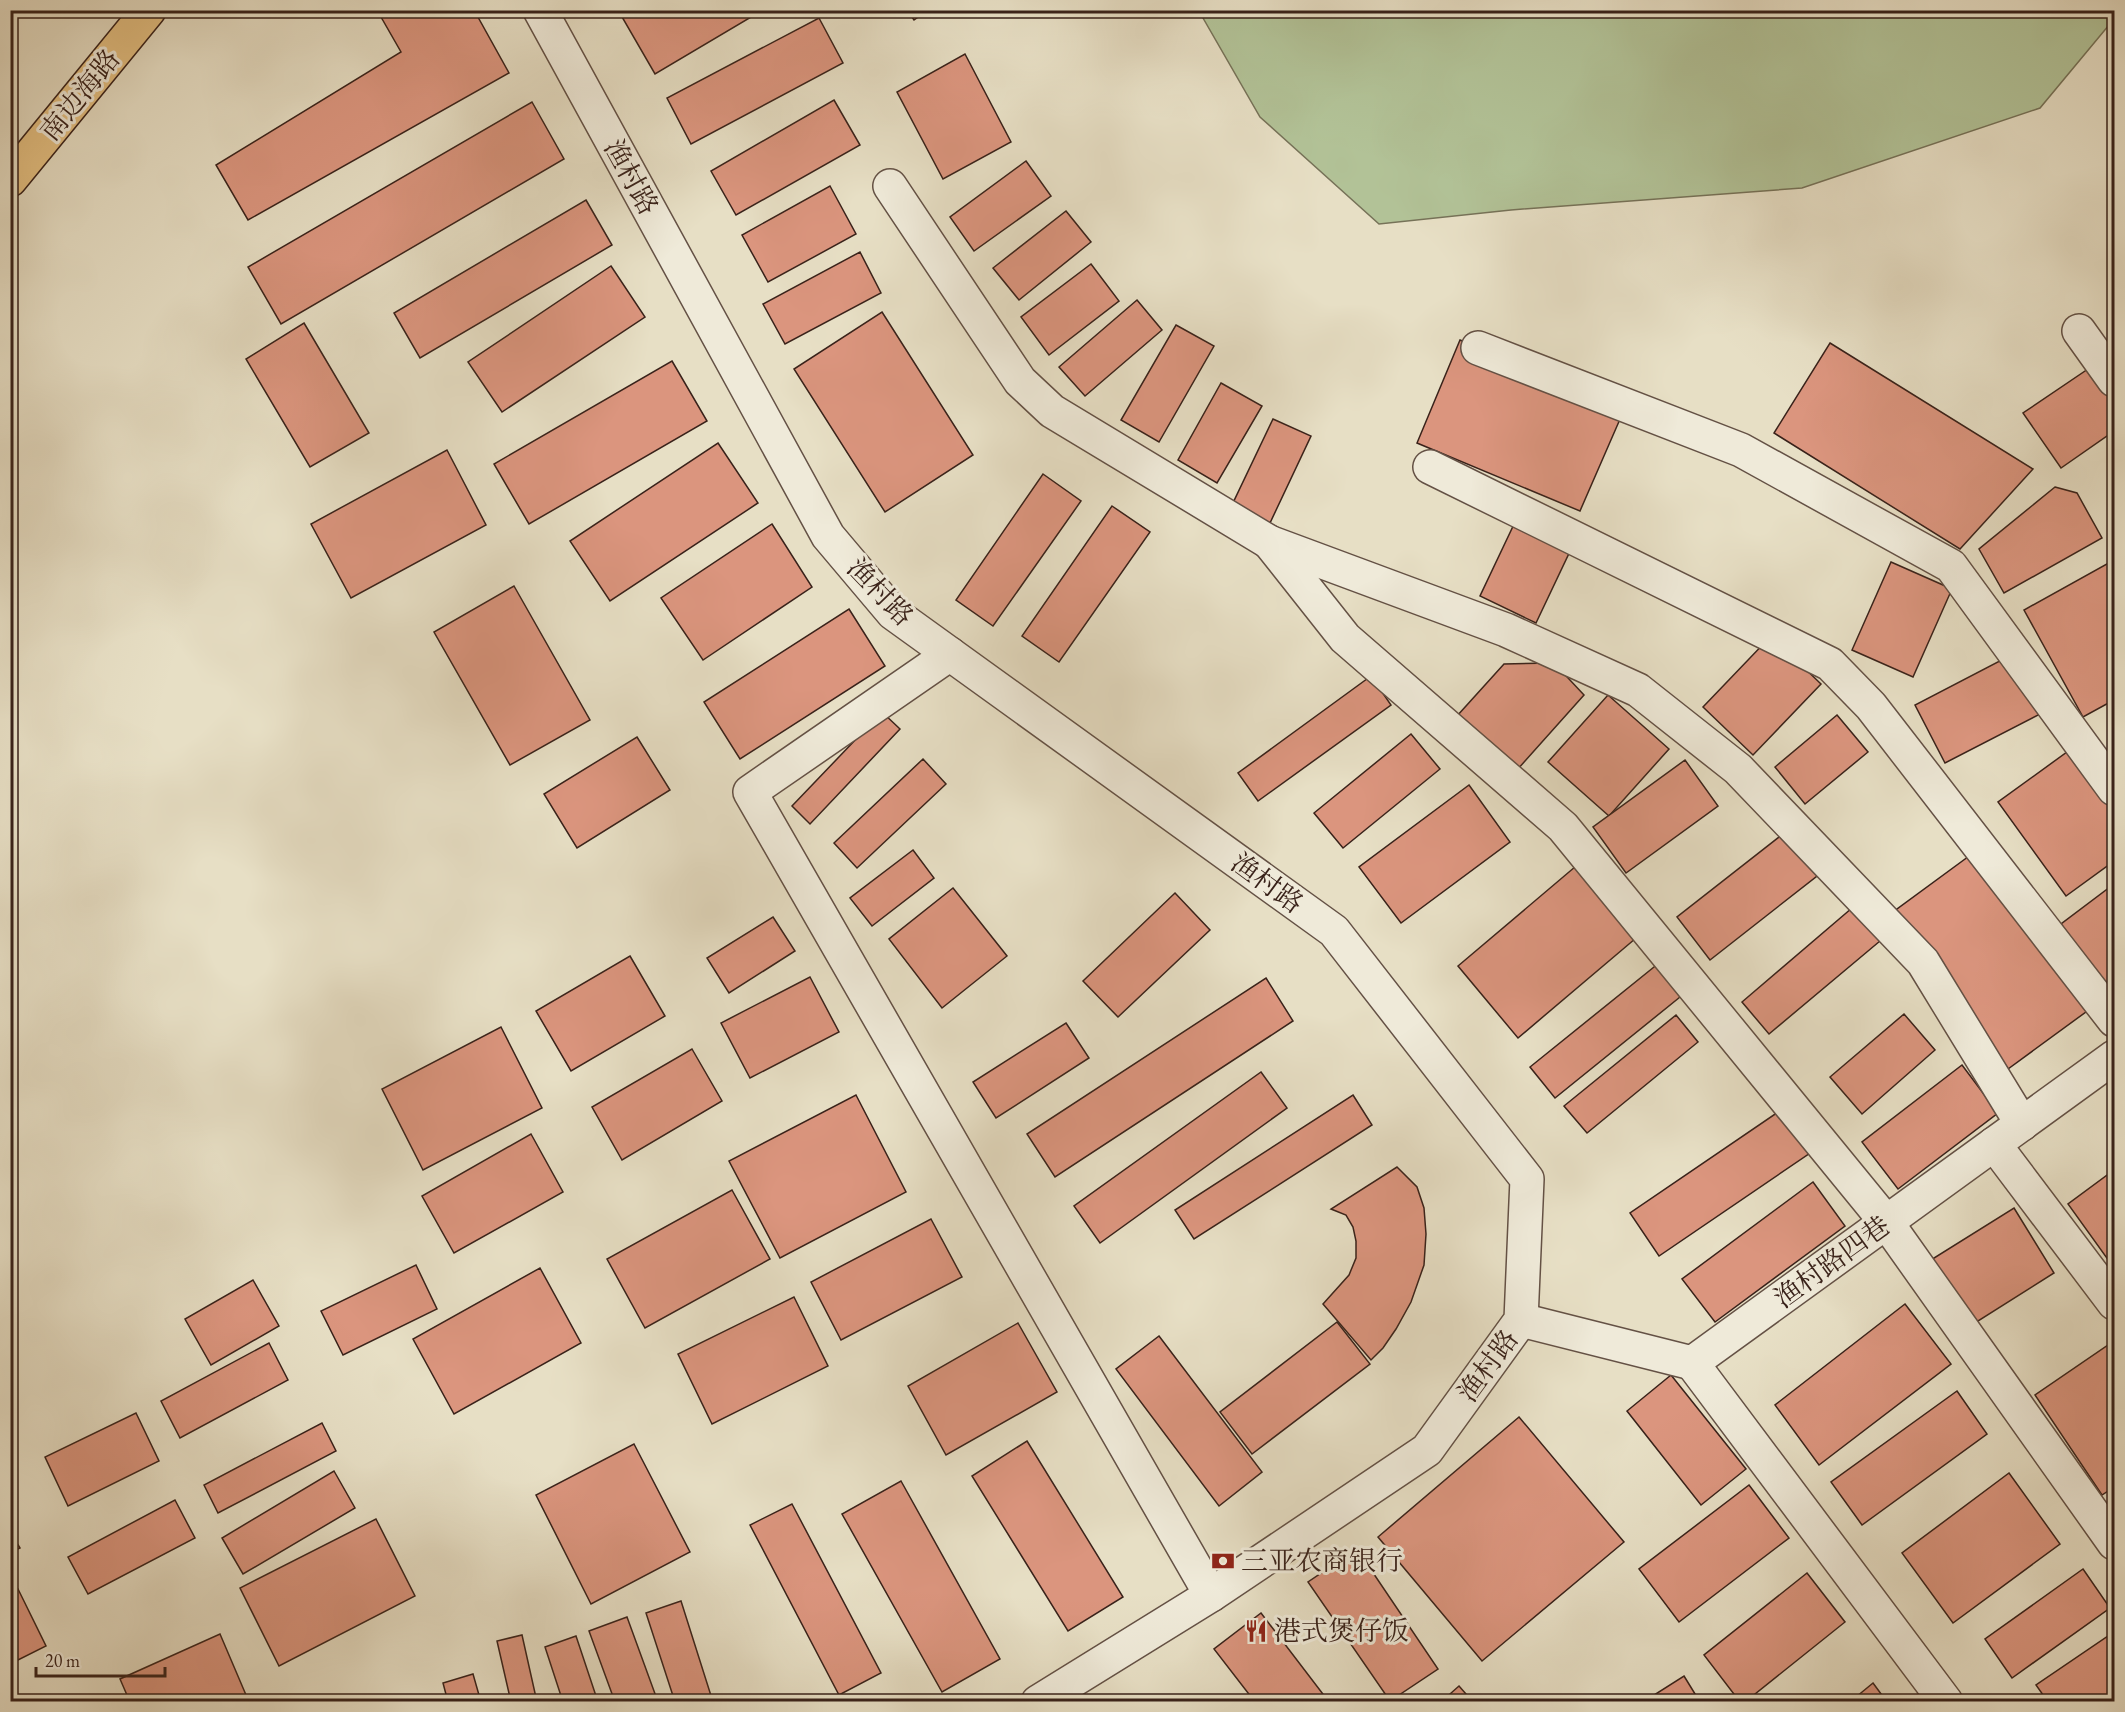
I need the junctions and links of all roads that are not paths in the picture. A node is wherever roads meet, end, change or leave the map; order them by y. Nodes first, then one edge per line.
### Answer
1 (149, 10) edge
2 (540, 10) edge
3 (10, 180) edge
4 (890, 186) dead end
5 (2079, 331) dead end
6 (1478, 348) dead end
7 (2115, 380) edge
8 (1430, 467) dead end
9 (1269, 542) junction
10 (950, 654) junction
11 (2115, 789) edge
12 (2115, 1020) edge
13 (2115, 1057) edge
14 (2022, 1124) junction
15 (1994, 1144) junction
16 (1887, 1223) junction
17 (2115, 1303) edge
18 (1521, 1320) junction
19 (1692, 1363) junction
20 (2115, 1543) edge
21 (1212, 1595) junction
22 (1038, 1701) edge
23 (1946, 1701) edge

1 - 3 main road, 南边海路
2 - 10 street, 渔村路
4 - 9 street
5 - 7 street
6 - 11 street
8 - 12 street
9 - 14 street
9 - 16 street
10 - 18 street, 渔村路
10 - 21 street
13 - 14 street, 渔村路四巷
14 - 15 street, 渔村路四巷
15 - 16 street, 渔村路四巷
15 - 17 street
16 - 19 street, 渔村路四巷
16 - 20 street
18 - 19 street
18 - 21 street, 渔村路
19 - 23 street
21 - 22 street, 渔村路

